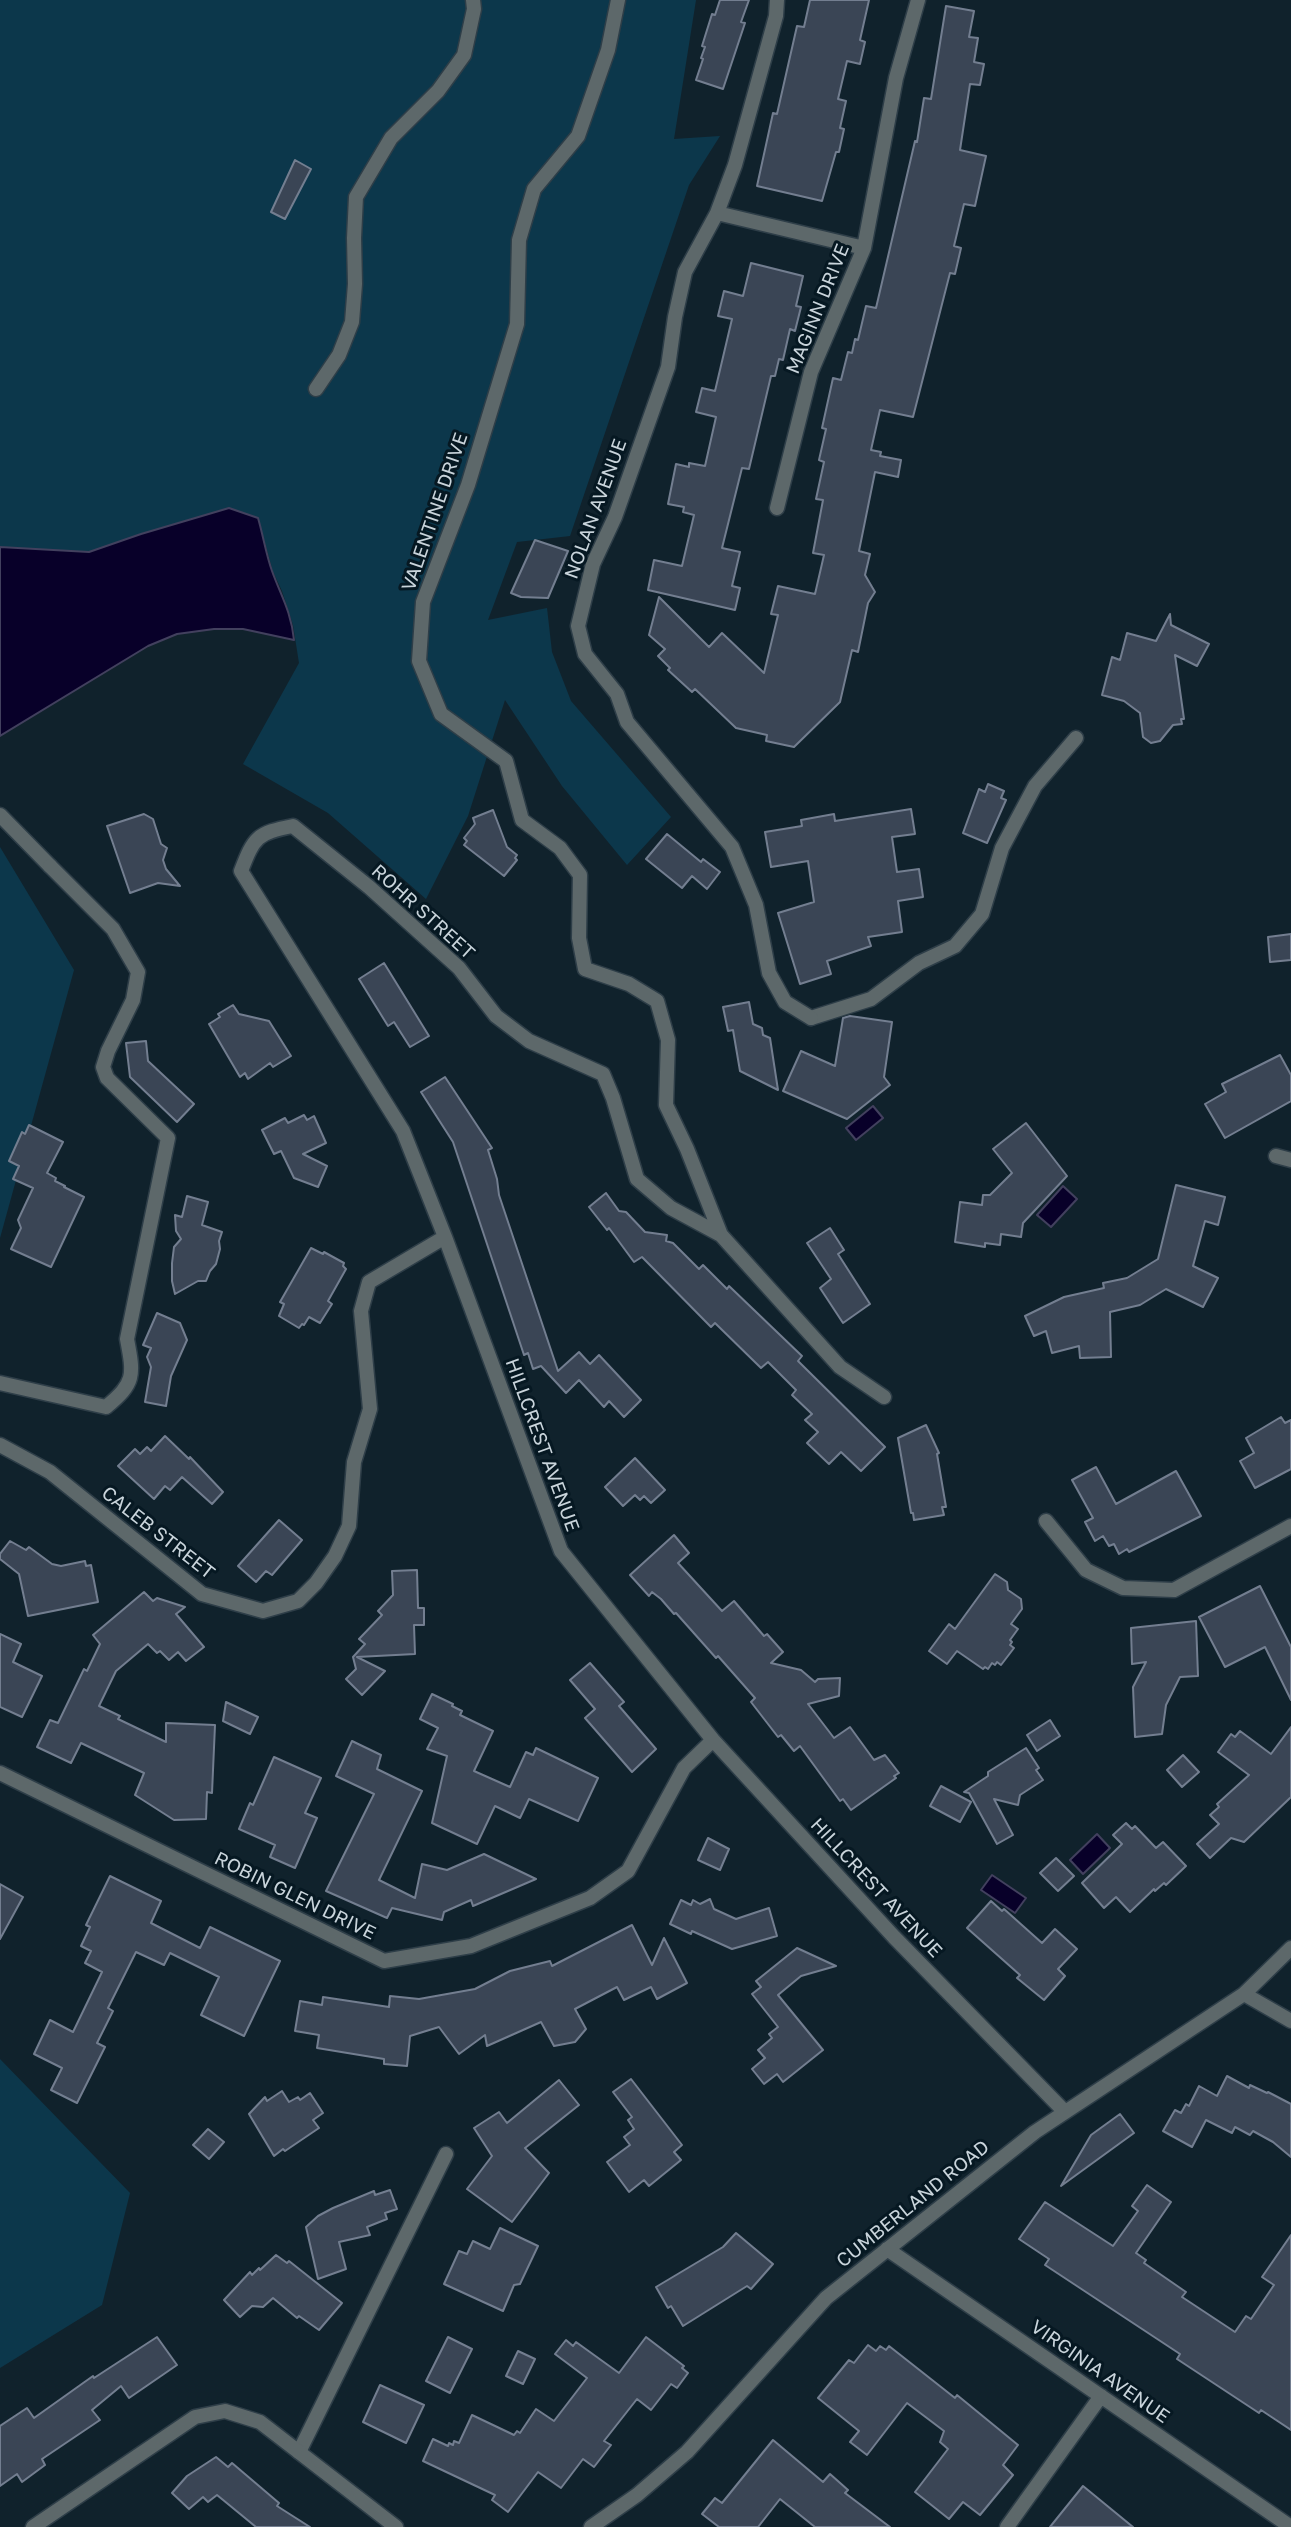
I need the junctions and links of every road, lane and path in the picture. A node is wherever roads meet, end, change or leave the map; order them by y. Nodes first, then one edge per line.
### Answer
1 (473, 0) edge
2 (618, 0) edge
3 (777, 0) edge
4 (918, 0) edge
5 (717, 213) junction
6 (864, 248) junction
7 (316, 389) dead end
8 (777, 508) dead end
9 (1076, 738) dead end
10 (0, 815) edge
11 (241, 871) joint
12 (1276, 1156) dead end
13 (1291, 1160) edge
14 (721, 1235) junction
15 (445, 1237) junction
16 (0, 1383) edge
17 (884, 1397) dead end
18 (0, 1445) edge
19 (1046, 1521) dead end
20 (1291, 1527) edge
21 (713, 1740) junction
22 (0, 1773) edge
23 (1291, 1948) edge
24 (1244, 1994) junction
25 (1291, 2021) edge
26 (1065, 2112) junction
27 (446, 2154) dead end
28 (887, 2249) junction
29 (1101, 2396) junction
30 (299, 2452) junction
31 (33, 2527) edge
32 (396, 2527) edge
33 (591, 2527) edge
34 (1007, 2527) edge
35 (1291, 2527) edge

1 - 7 street
2 - 14 street, VALENTINE DRIVE
3 - 5 street, NOLAN AVENUE
4 - 6 street, MAGINN DRIVE
5 - 6 street
5 - 9 street, NOLAN AVENUE
6 - 8 street, MAGINN DRIVE
10 - 16 street
11 - 14 street, ROHR STREET
11 - 15 street, HILLCREST AVENUE
12 - 13 street
14 - 17 street, ROHR STREET
15 - 18 street, CALEB STREET
15 - 21 street, HILLCREST AVENUE
19 - 20 street
21 - 22 street, ROBIN GLEN DRIVE
21 - 26 street, HILLCREST AVENUE
23 - 24 street, CUMBERLAND ROAD
24 - 25 street
24 - 26 street, CUMBERLAND ROAD
26 - 28 street, CUMBERLAND ROAD
27 - 30 street
28 - 29 street, VIRGINIA AVENUE
28 - 33 street, CUMBERLAND ROAD
29 - 34 street
29 - 35 street, VIRGINIA AVENUE
30 - 31 street
30 - 32 street

